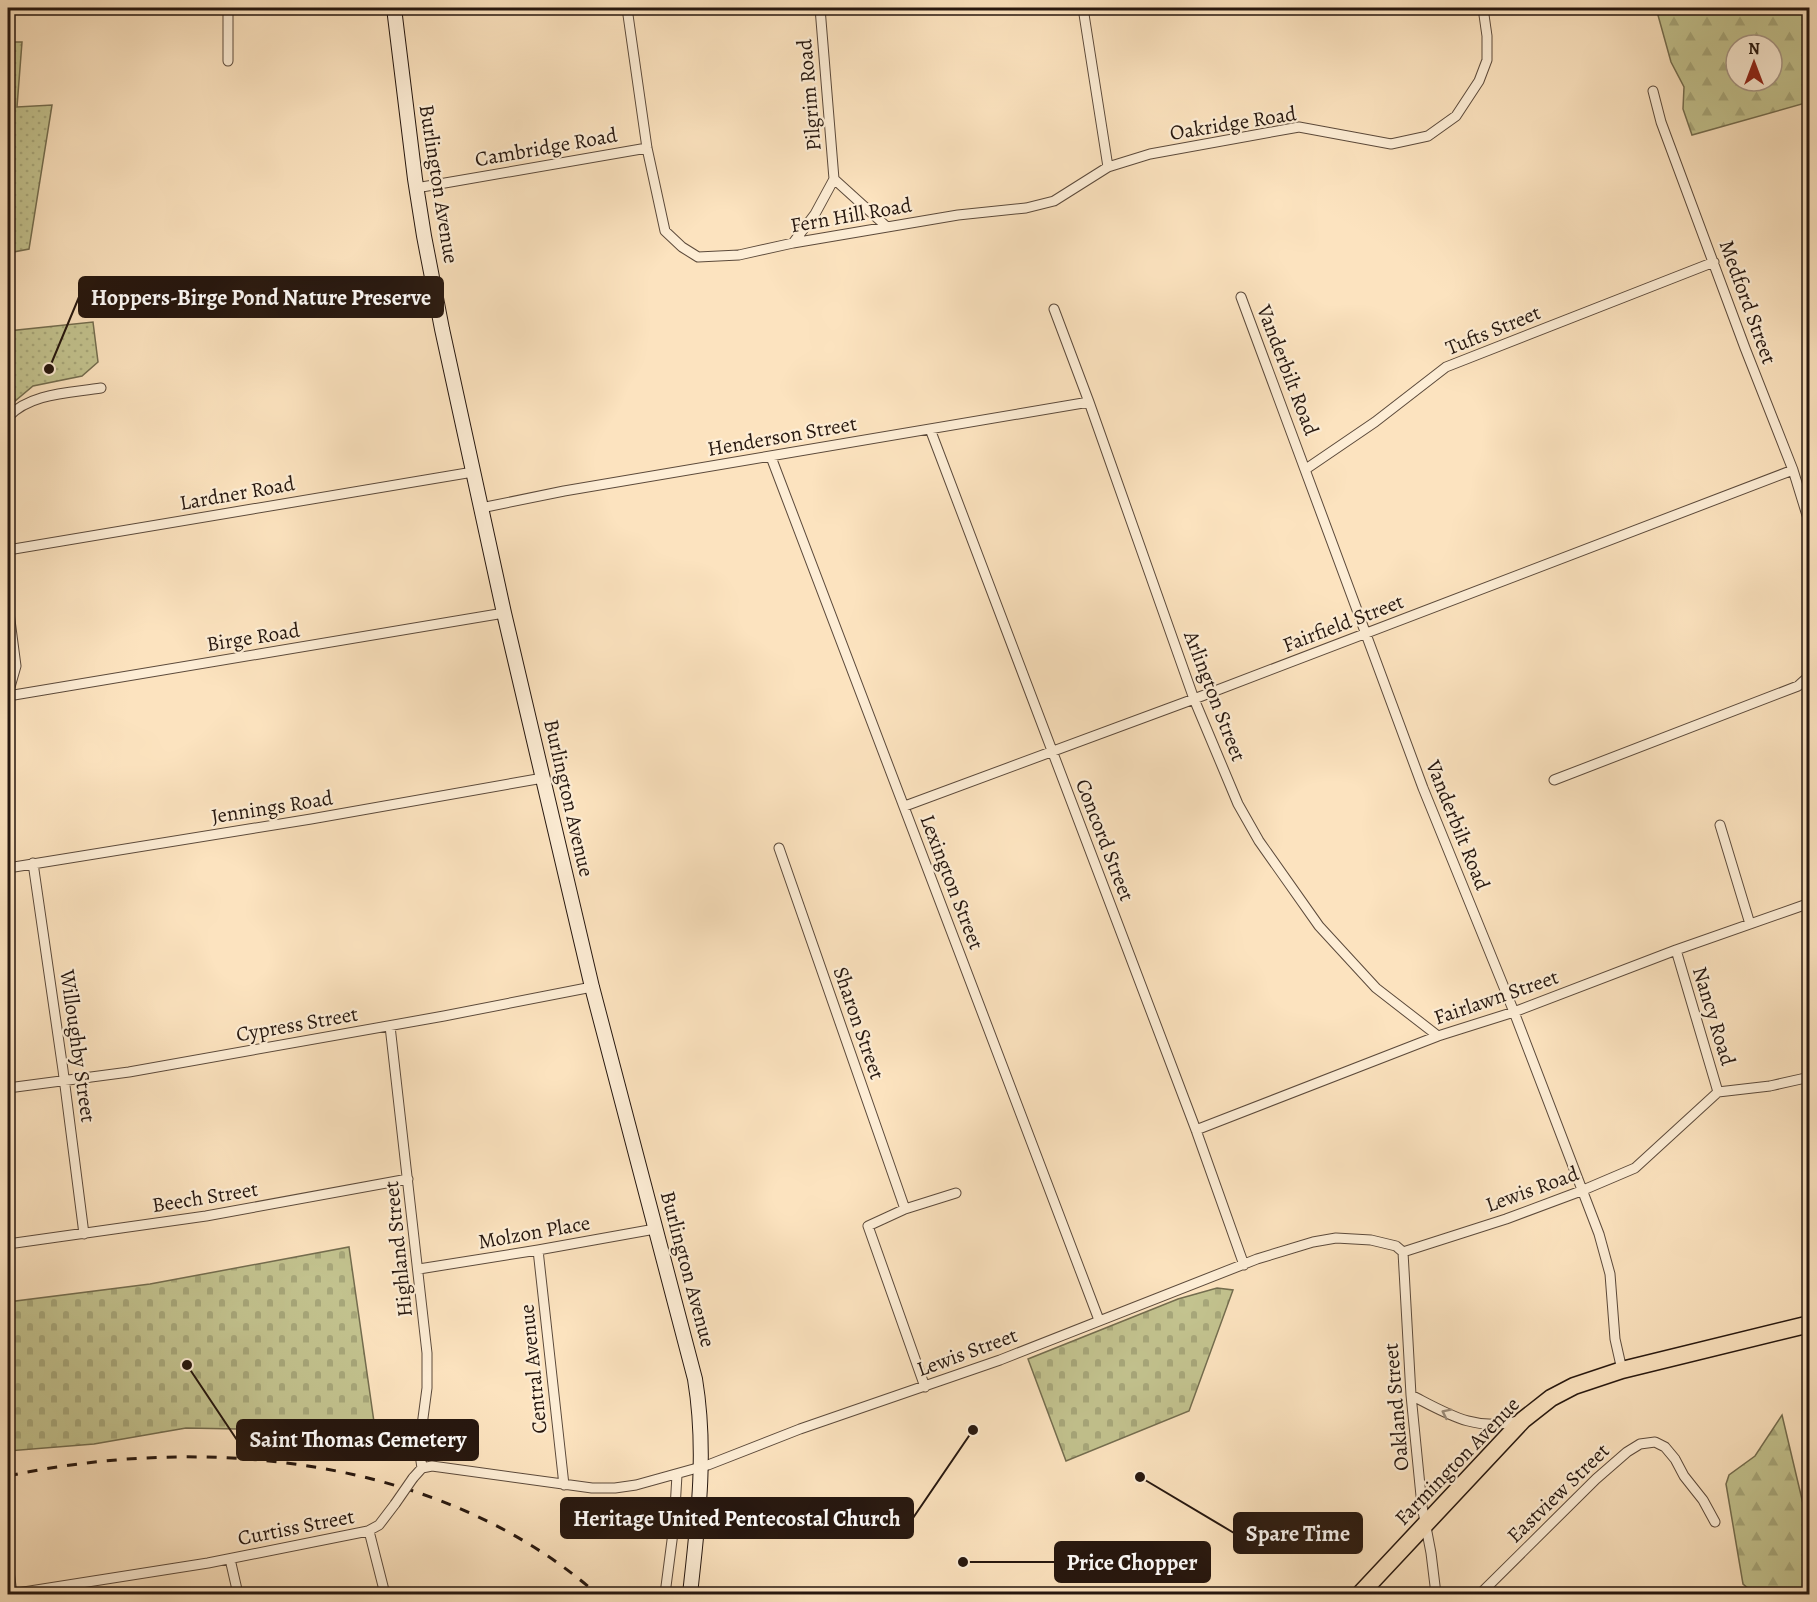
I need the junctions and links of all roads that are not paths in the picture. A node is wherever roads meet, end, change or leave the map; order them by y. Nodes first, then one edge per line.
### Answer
1 (228, 8) edge
2 (394, 8) edge
3 (627, 8) edge
4 (820, 8) edge
5 (1083, 8) edge
6 (1483, 8) edge
7 (228, 62) dead end
8 (1653, 91) dead end
9 (647, 147) junction
10 (1108, 167) junction
11 (834, 179) junction
12 (416, 188) junction
13 (886, 227) junction
14 (793, 243) junction
15 (1714, 262) junction
16 (1241, 297) dead end
17 (1054, 309) dead end
18 (101, 388) dead end
19 (1089, 402) junction
20 (8, 417) edge
21 (930, 429) junction
22 (771, 457) junction
23 (1306, 469) junction
24 (1793, 470) junction
25 (473, 471) junction
26 (481, 508) junction
27 (1809, 525) edge
28 (8, 549) edge
29 (8, 605) edge
30 (504, 613) junction
31 (1366, 633) junction
32 (1809, 675) edge
33 (8, 695) edge
34 (1194, 699) junction
35 (1051, 751) junction
36 (543, 778) junction
37 (1554, 780) dead end
38 (904, 806) junction
39 (1720, 825) dead end
40 (779, 848) dead end
41 (33, 863) junction
42 (8, 868) edge
43 (1809, 903) edge
44 (1750, 924) junction
45 (1676, 951) junction
46 (592, 987) junction
47 (1514, 1012) junction
48 (390, 1026) junction
49 (1438, 1036) junction
50 (1809, 1077) edge
51 (64, 1081) junction
52 (8, 1088) edge
53 (1718, 1092) junction
54 (1196, 1130) junction
55 (408, 1179) junction
56 (1581, 1191) junction
57 (956, 1194) dead end
58 (905, 1209) junction
59 (655, 1228) junction
60 (84, 1234) junction
61 (8, 1244) edge
62 (538, 1250) junction
63 (1403, 1252) junction
64 (1244, 1264) junction
65 (419, 1269) junction
66 (1099, 1320) junction
67 (1809, 1324) edge
68 (1622, 1370) junction
69 (925, 1387) junction
70 (1411, 1395) junction
71 (1523, 1420) junction
72 (422, 1468) junction
73 (701, 1468) junction
74 (677, 1475) junction
75 (564, 1485) junction
76 (1715, 1522) dead end
77 (1425, 1525) junction
78 (369, 1531) junction
79 (230, 1559) junction
80 (8, 1563) edge
81 (11, 1594) edge
82 (238, 1594) edge
83 (385, 1594) edge
84 (665, 1594) edge
85 (690, 1594) edge
86 (1360, 1594) edge
87 (1436, 1594) edge
88 (1480, 1594) edge

1 - 7 street
2 - 12 main road, Burlington Avenue
3 - 9 street, Fern Hill Road
4 - 11 street, Pilgrim Road
5 - 10 street
6 - 10 street, Oakridge Road
8 - 15 street, Medford Street
9 - 12 street, Cambridge Road
9 - 14 street, Fern Hill Road
10 - 13 street, Fern Hill Road
11 - 13 street, Pilgrim Road
11 - 14 street, Pilgrim Road
12 - 25 main road, Burlington Avenue
13 - 14 street, Fern Hill Road
15 - 23 street, Tufts Street
15 - 24 street, Medford Street
16 - 23 street, Vanderbilt Road
17 - 19 street, Arlington Street
18 - 20 street
19 - 21 street, Henderson Street
19 - 34 street, Arlington Street
21 - 22 street, Henderson Street
21 - 35 street, Concord Street
22 - 26 street, Henderson Street
22 - 38 street, Lexington Street
23 - 31 street, Vanderbilt Road
24 - 27 street, Medford Street
24 - 31 street, Fairfield Street
25 - 26 main road, Burlington Avenue
25 - 28 street, Lardner Road
26 - 30 main road, Burlington Avenue
29 - 33 street
30 - 33 street, Birge Road
30 - 36 main road, Burlington Avenue
31 - 34 street, Fairfield Street
31 - 47 street, Vanderbilt Road
32 - 37 street
34 - 35 street, Fairfield Street
34 - 49 street, Arlington Street
35 - 38 street, Fairfield Street
35 - 54 street, Concord Street
36 - 41 street, Jennings Road
36 - 46 main road, Burlington Avenue
38 - 66 street, Lexington Street
39 - 44 street
40 - 58 street, Sharon Street
41 - 42 street, Jennings Road
41 - 51 street, Willoughby Street
43 - 44 street, Fairlawn Street
44 - 45 street, Fairlawn Street
45 - 47 street, Fairlawn Street
45 - 53 street, Nancy Road
46 - 48 street, Cypress Street
46 - 59 main road, Burlington Avenue
47 - 49 street, Fairlawn Street
47 - 56 street, Vanderbilt Road
48 - 51 street, Cypress Street
48 - 55 street, Highland Street
49 - 54 street, Fairlawn Street
50 - 53 street
51 - 52 street, Cypress Street
51 - 60 street, Willoughby Street
53 - 56 street, Lewis Road
54 - 64 street, Concord Street
55 - 60 street, Beech Street
55 - 65 street, Highland Street
56 - 63 street, Lewis Road
56 - 68 street, Vanderbilt Road
57 - 58 street
58 - 69 street
59 - 62 street, Molzon Place
59 - 73 main road, Burlington Avenue
60 - 61 street, Beech Street
62 - 65 street, Molzon Place
62 - 75 street, Central Avenue
63 - 64 street
63 - 70 street, Oakland Street
64 - 66 street, Lewis Street
65 - 72 street, Highland Street
66 - 69 street, Lewis Street
67 - 68 highway, Farmington Avenue
68 - 71 highway, Farmington Avenue
69 - 73 street, Lewis Street
71 -> 70 street
70 - 77 street, Oakland Street
71 - 77 highway, Farmington Avenue
72 - 75 street
72 - 78 street, Curtiss Street, bridge
73 - 74 street
73 - 85 main road, Burlington Avenue
74 - 75 street
74 - 84 street
76 - 88 street, Eastview Street
77 - 86 highway, Farmington Avenue
77 - 87 street, Oakland Street
78 - 79 street, Curtiss Street
78 - 83 street
79 - 81 street, Curtiss Street
79 - 82 street
80 - 81 street

